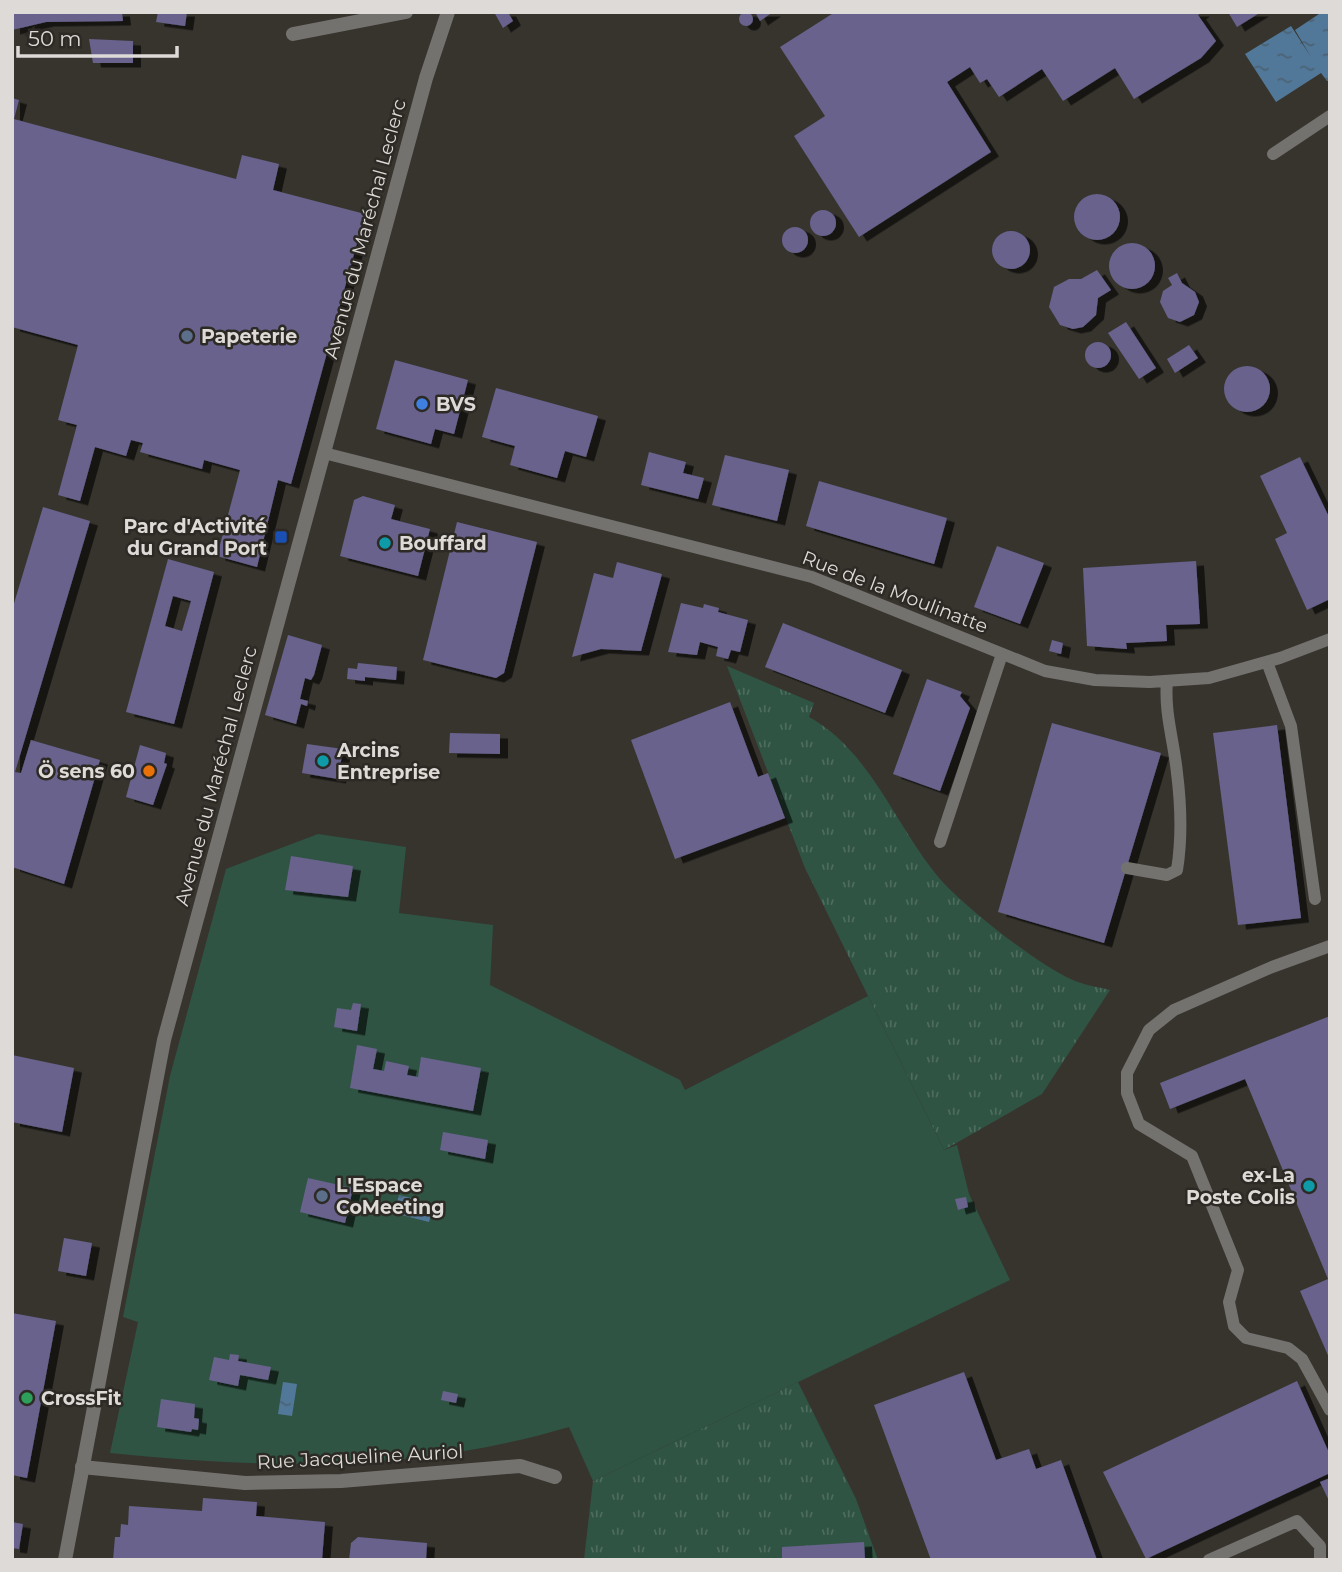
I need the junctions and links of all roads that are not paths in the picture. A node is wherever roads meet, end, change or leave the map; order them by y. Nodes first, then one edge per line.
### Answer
1 (406, 12) edge
2 (448, 12) edge
3 (293, 34) dead end
4 (1330, 116) edge
5 (1273, 154) dead end
6 (324, 453) junction
7 (1330, 639) edge
8 (1002, 654) junction
9 (1267, 662) junction
10 (1167, 681) junction
11 (940, 842) dead end
12 (1127, 868) dead end
13 (1315, 898) dead end
14 (1330, 946) edge
15 (1330, 1410) edge
16 (82, 1467) junction
17 (555, 1477) dead end
18 (65, 1560) edge
19 (1209, 1560) edge
20 (1320, 1560) edge

1 - 3 street
2 - 6 street, Avenue du Maréchal Leclerc
4 - 5 lane
6 - 8 lane, Rue de la Moulinatte
6 - 16 street, Avenue du Maréchal Leclerc
7 - 9 lane, Rue de la Moulinatte
8 - 10 lane, Rue de la Moulinatte
8 - 11 lane
9 - 10 lane, Rue de la Moulinatte
9 - 13 lane
10 - 12 lane
14 - 15 lane
16 - 17 street, Rue Jacqueline Auriol
16 - 18 street, Avenue du Maréchal Leclerc
19 - 20 lane

